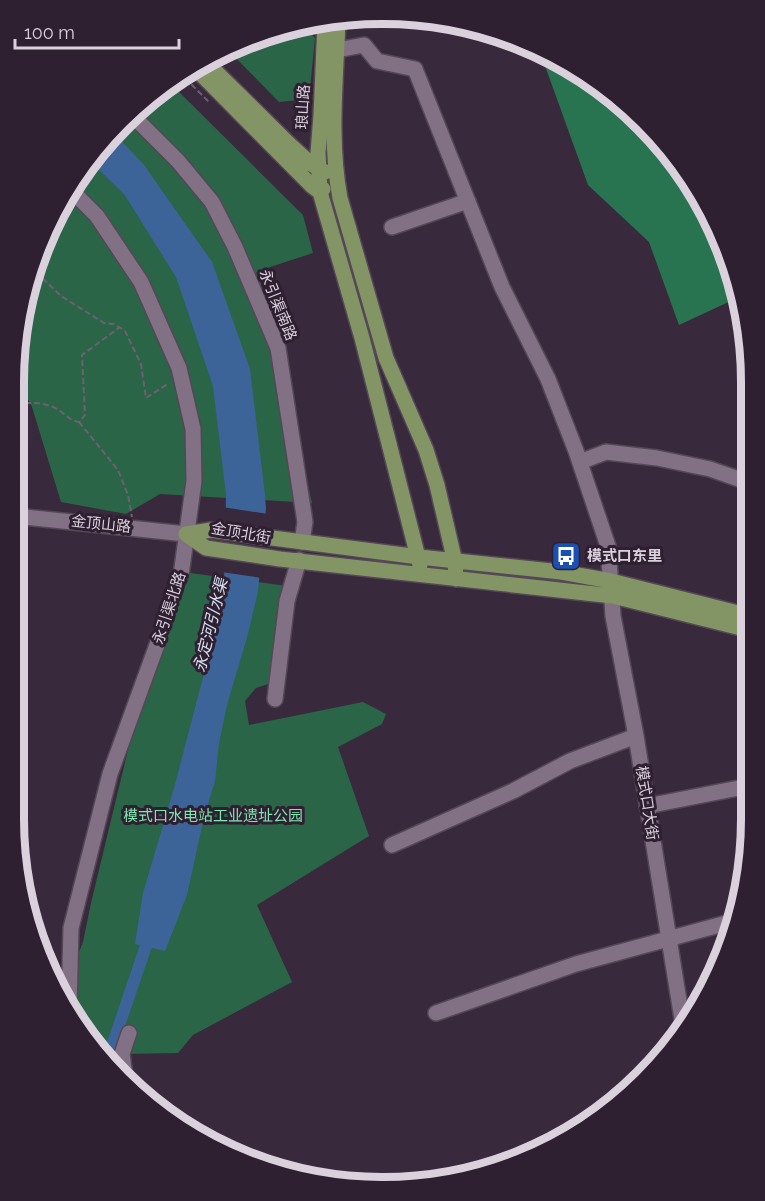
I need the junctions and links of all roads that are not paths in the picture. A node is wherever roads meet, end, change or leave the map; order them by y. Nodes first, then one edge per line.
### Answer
1 (338, 27) edge
2 (324, 29) edge
3 (337, 50) junction
4 (212, 68) edge
5 (201, 73) edge
6 (138, 121) edge
7 (318, 170) junction
8 (336, 177) junction
9 (320, 192) junction
10 (76, 196) edge
11 (468, 201) junction
12 (392, 227) dead end
13 (580, 462) junction
14 (741, 480) edge
15 (24, 517) edge
16 (186, 534) junction
17 (302, 542) junction
18 (419, 557) junction
19 (299, 560) junction
20 (455, 562) junction
21 (181, 575) road end
22 (421, 575) junction
23 (456, 579) junction
24 (612, 589) junction
25 (741, 614) edge
26 (741, 628) edge
27 (158, 642) road end
28 (275, 699) dead end
29 (636, 736) junction
30 (741, 788) edge
31 (647, 806) junction
32 (392, 845) dead end
33 (725, 923) edge
34 (669, 938) junction
35 (69, 993) edge
36 (436, 1013) dead end
37 (682, 1017) edge
38 (129, 1033) dead end
39 (124, 1067) edge

1 - 3 main road
2 - 7 main road, 琅山路
3 - 8 main road
3 - 11 street
4 - 7 main road
5 - 9 main road
6 - 17 street, 永引渠南路
7 - 8 main road
7 - 9 main road, 琅山路
8 - 9 main road
8 - 20 main road
9 - 18 main road
10 - 16 street, 永引渠北路
11 - 12 street
11 - 13 street
13 - 14 street
13 - 24 street
15 - 16 street, 金顶山路
16 - 17 main road, 金顶北街
16 - 19 main road, 金顶北街
16 - 21 street, 永引渠北路
17 - 18 main road, 金顶北街
18 - 20 main road, 金顶北街
18 - 22 main road
19 - 22 main road, 金顶北街
19 - 28 street
20 - 23 main road
20 - 24 main road, 金顶北街
22 - 23 main road, 金顶北街
23 - 24 main road, 金顶北街
24 - 25 main road, 金顶北街
24 - 26 main road, 金顶北街
24 - 29 street, 模式口大街
27 - 35 street, 永引渠北路
29 - 31 street, 模式口大街
29 - 32 street
30 - 31 street
31 - 34 street, 模式口大街
33 - 34 street
34 - 36 street
34 - 37 street, 模式口大街
38 - 39 street

